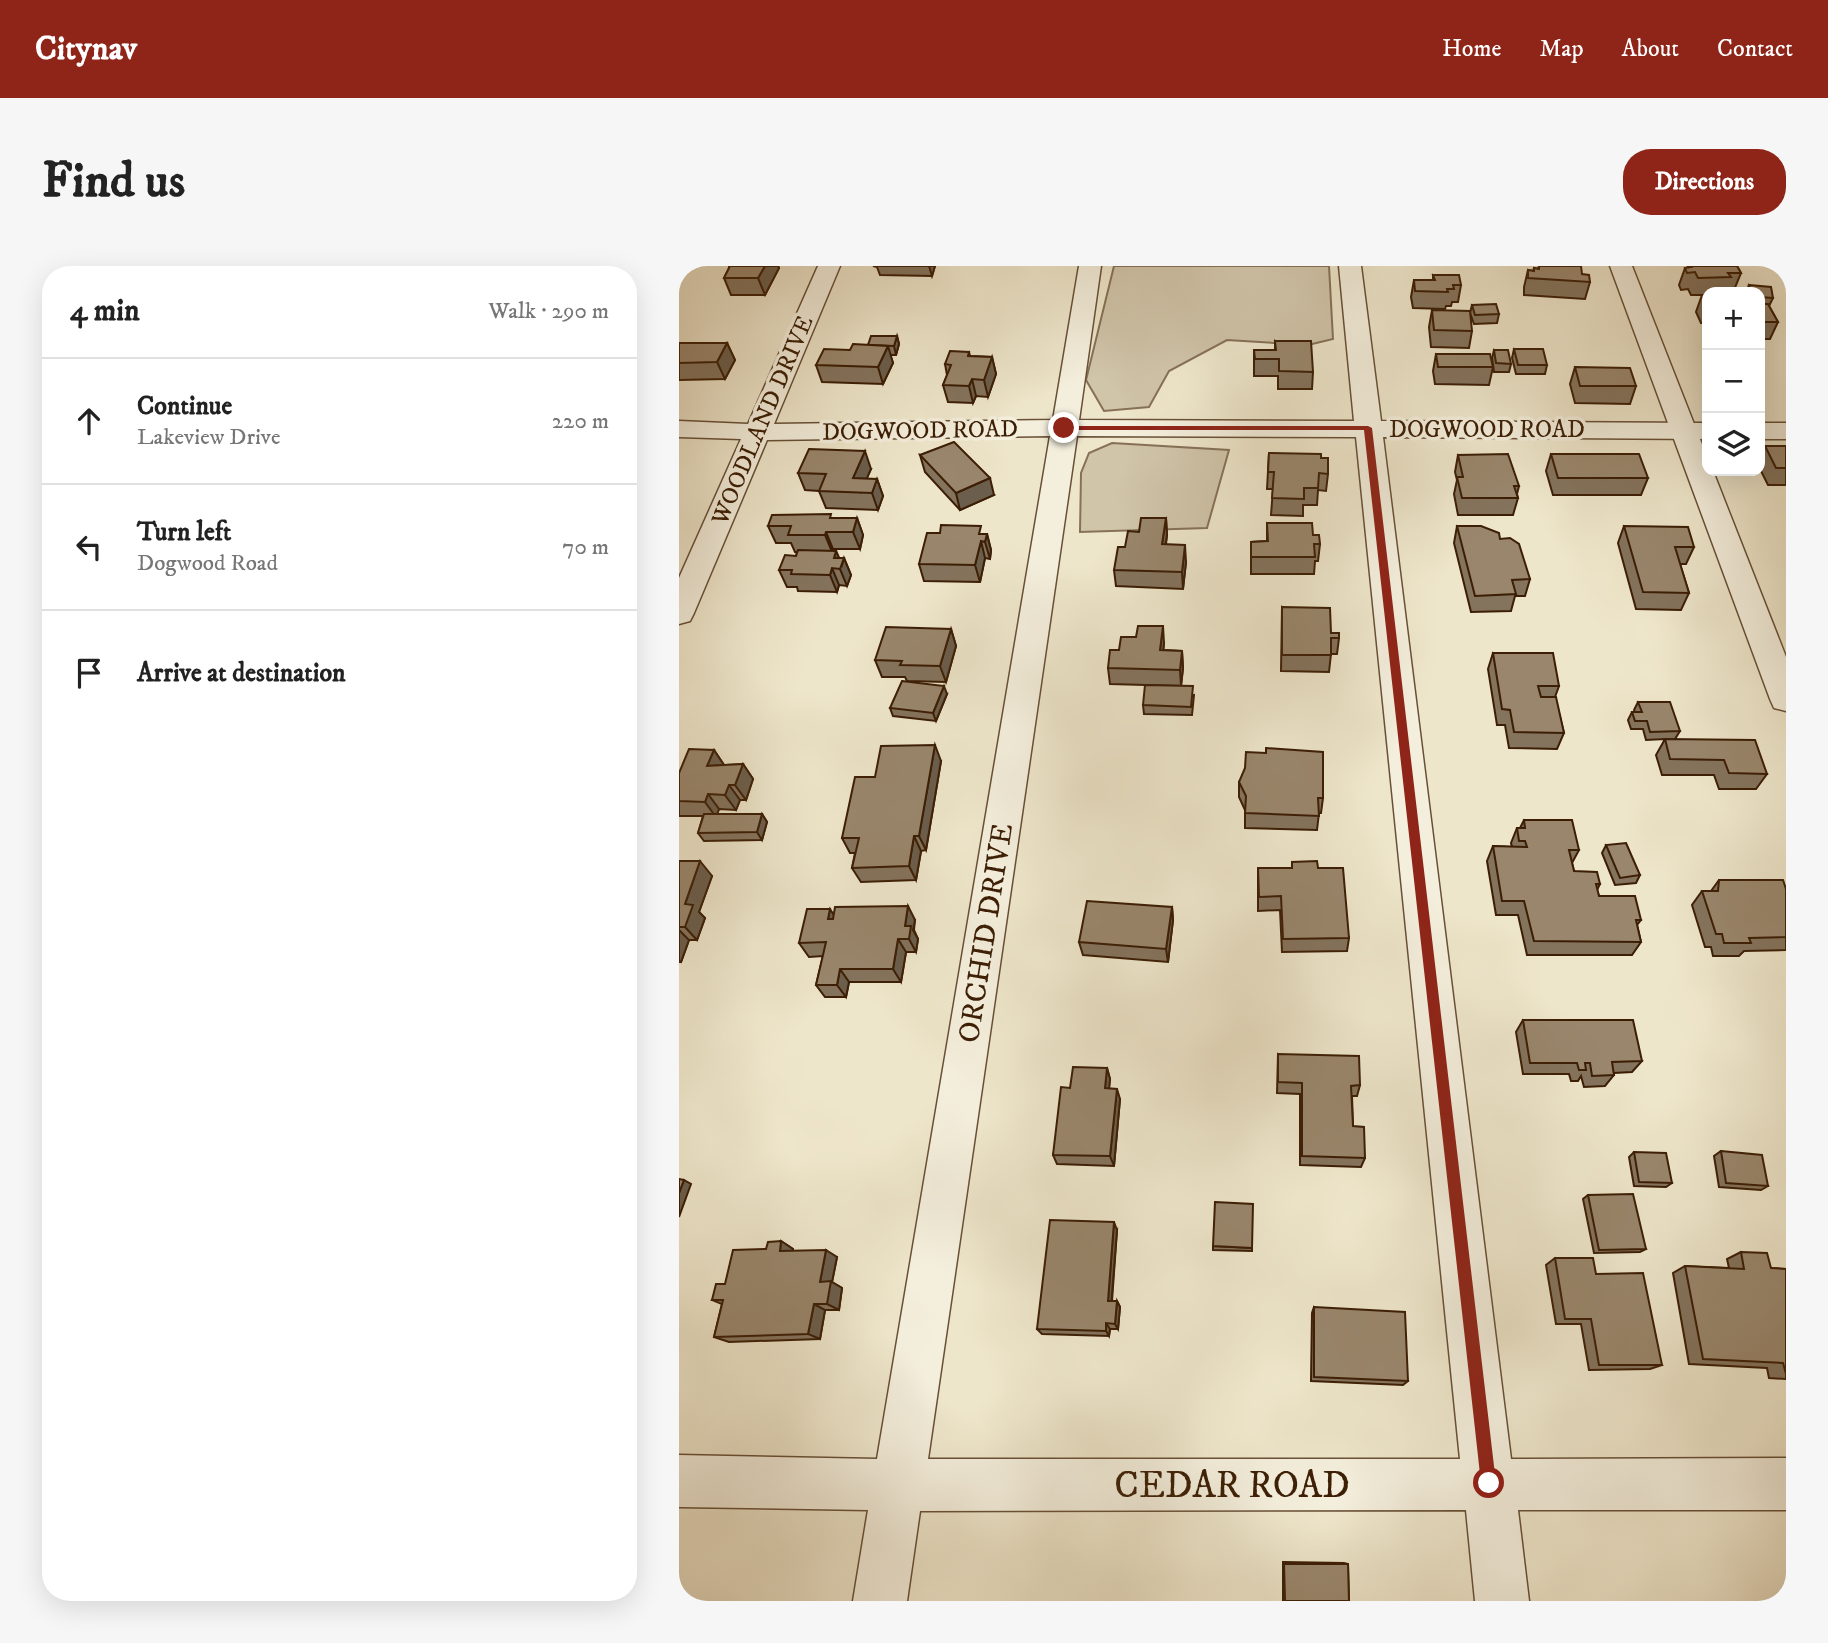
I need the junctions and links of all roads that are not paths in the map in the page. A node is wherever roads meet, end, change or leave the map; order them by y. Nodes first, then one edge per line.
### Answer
1 (828, 266) edge
2 (1090, 266) edge
3 (1350, 266) edge
4 (1621, 266) edge
5 (1064, 428) junction
6 (1368, 428) junction
7 (679, 429) edge
8 (1697, 430) edge
9 (1765, 431) edge
10 (1786, 431) edge
11 (757, 432) junction
12 (679, 613) edge
13 (1786, 699) edge
14 (679, 1481) edge
15 (1489, 1483) junction
16 (1786, 1484) edge
17 (898, 1485) junction
18 (880, 1601) edge
19 (1501, 1601) edge

1 - 11 street, WOODLAND DRIVE
2 - 5 street, ORCHID DRIVE
3 - 6 street
4 - 8 street
5 - 6 street, DOGWOOD ROAD
5 - 11 street, DOGWOOD ROAD
5 - 17 street, ORCHID DRIVE
6 - 8 street, DOGWOOD ROAD
6 - 15 street
7 - 11 street, DOGWOOD ROAD
8 - 13 street
9 - 10 street
11 - 12 street, WOODLAND DRIVE
14 - 17 street, CEDAR ROAD
15 - 16 street, CEDAR ROAD
15 - 17 street, CEDAR ROAD
15 - 19 street
17 - 18 street, ORCHID DRIVE

